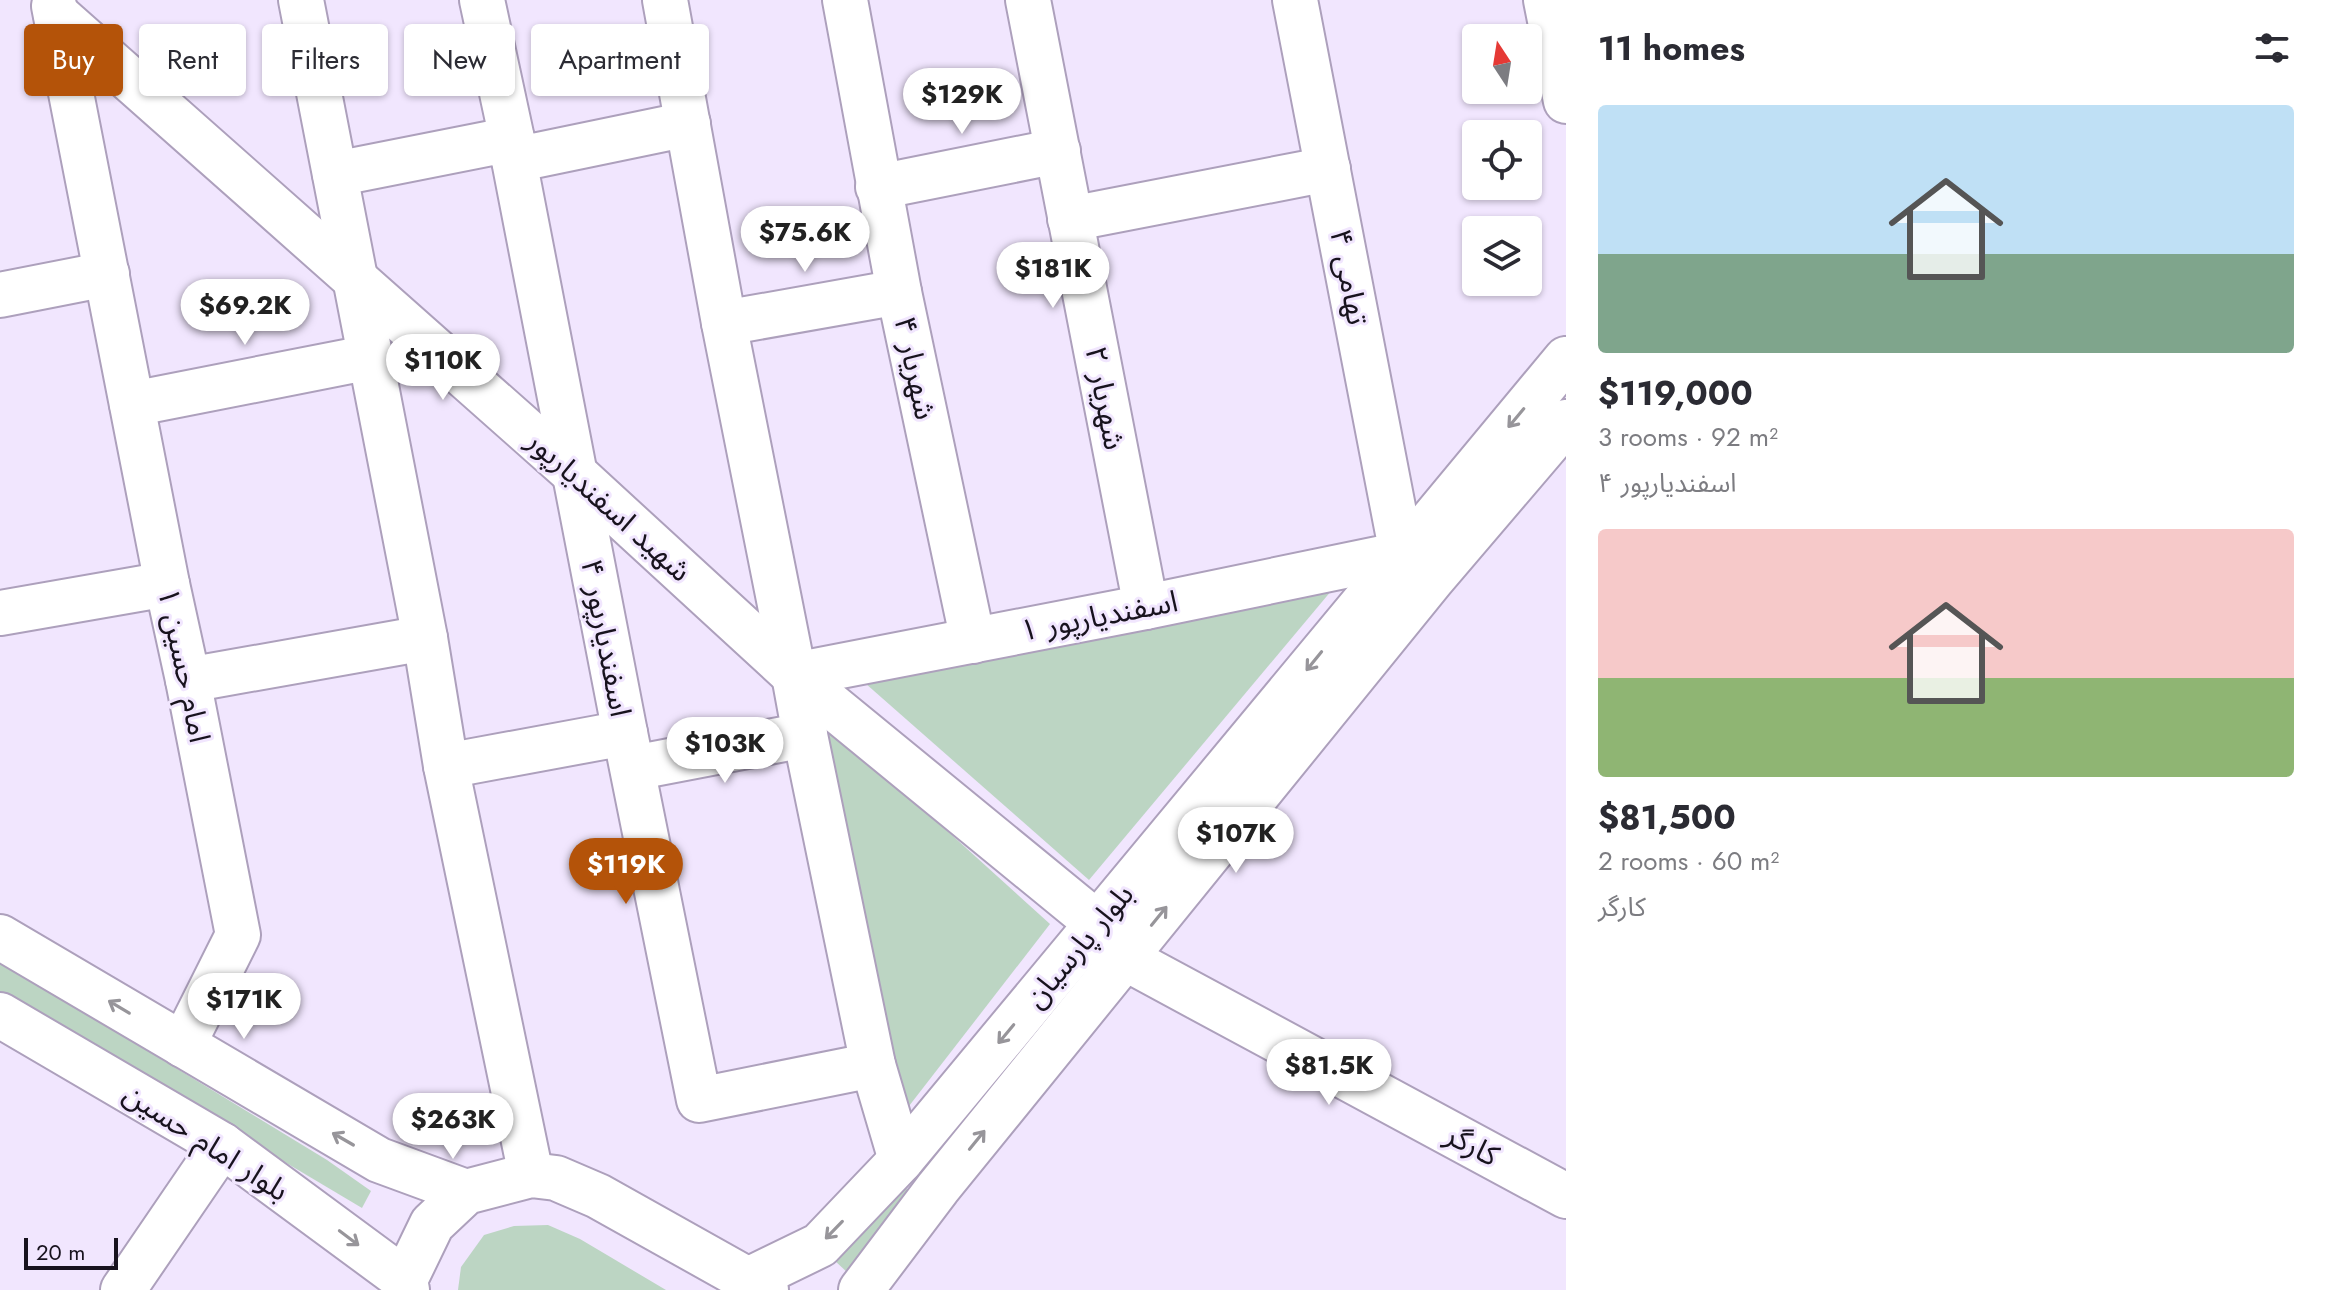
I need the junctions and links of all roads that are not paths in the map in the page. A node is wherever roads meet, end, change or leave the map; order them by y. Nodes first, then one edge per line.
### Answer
1 (482, 0) edge
2 (665, 0) edge
3 (845, 0) edge
4 (1028, 0) edge
5 (1295, 0) edge
6 (1546, 0) edge
7 (302, 3) edge
8 (54, 7) edge
9 (1566, 101) edge
10 (688, 124) junction
11 (513, 150) junction
12 (1058, 151) junction
13 (1328, 169) junction
14 (335, 174) junction
15 (878, 187) junction
16 (1070, 219) junction
17 (107, 274) junction
18 (356, 280) junction
19 (899, 292) junction
20 (0, 295) edge
21 (724, 323) junction
22 (371, 357) junction
23 (1566, 359) edge
24 (132, 404) junction
25 (1566, 422) edge
26 (574, 473) junction
27 (1478, 495) junction
28 (1418, 566) junction
29 (167, 584) junction
30 (1146, 607) junction
31 (0, 613) edge
32 (1364, 632) junction
33 (425, 638) junction
34 (973, 641) junction
35 (794, 675) junction
36 (188, 680) junction
37 (805, 735) junction
38 (629, 751) junction
39 (446, 766) junction
40 (1098, 924) junction
41 (0, 937) edge
42 (1125, 958) junction
43 (0, 1015) edge
44 (183, 1045) junction
45 (873, 1065) junction
46 (222, 1145) junction
47 (901, 1160) junction
48 (531, 1175) junction
49 (938, 1188) junction
50 (466, 1192) junction
51 (1566, 1196) edge
52 (406, 1285) edge
53 (757, 1285) edge
54 (123, 1290) edge
55 (861, 1290) edge

1 - 11 street, اسفندیارپور ۴
2 - 10 street
3 - 15 street, شهریار ۴
4 - 12 street, شهریار ۲
5 - 13 street, تهامی ۴
6 - 9 street
7 - 14 street
8 - 17 street, امام حسین ۱
8 - 18 street, شهید اسفندیارپور
10 - 11 street
10 - 21 street
11 - 14 street
11 - 26 street, اسفندیارپور ۴
12 - 15 street
12 - 16 street, شهریار ۲
13 - 16 street
13 - 28 street, تهامی ۴
14 - 18 street
15 - 19 street, شهریار ۴
16 - 30 street, شهریار ۲
17 - 20 street
17 - 24 street, امام حسین ۱
18 - 22 street
18 - 26 street, شهید اسفندیارپور
19 - 21 street
19 - 34 street, شهریار ۴
21 - 35 street
22 - 24 street
22 - 33 street
23 -> 27 street, بلوار پارسیان
24 - 29 street, امام حسین ۱
25 - 27 street, بلوار پارسیان
26 - 35 street, شهید اسفندیارپور
26 - 38 street, اسفندیارپور ۴
27 - 28 street, بلوار پارسیان
28 - 30 street, اسفندیارپور ۱
28 - 32 street, بلوار پارسیان
29 - 31 street
29 - 36 street, امام حسین ۱
30 - 34 street, اسفندیارپور ۱
32 -> 40 street, بلوار پارسیان
42 -> 32 street, بلوار پارسیان
33 - 36 street
33 - 39 street
34 - 35 street, اسفندیارپور ۱
35 - 37 street
35 - 40 street, شهید اسفندیارپور
36 - 44 street, امام حسین ۱
37 - 38 street
37 - 45 street
38 - 39 street
38 - 45 street, اسفندیارپور ۴
39 - 48 street
40 -> 47 street, بلوار پارسیان
44 -> 41 street
49 -> 42 street, بلوار پارسیان
42 - 51 street, کارگر
43 - 46 street, بلوار امام حسین
50 -> 44 street
45 - 47 street
46 -> 52 street, بلوار امام حسین
46 - 54 street
47 - 49 street
47 -> 53 street, بلوار پارسیان
48 - 50 street
48 - 53 street
49 - 55 street, بلوار پارسیان
50 - 52 street

